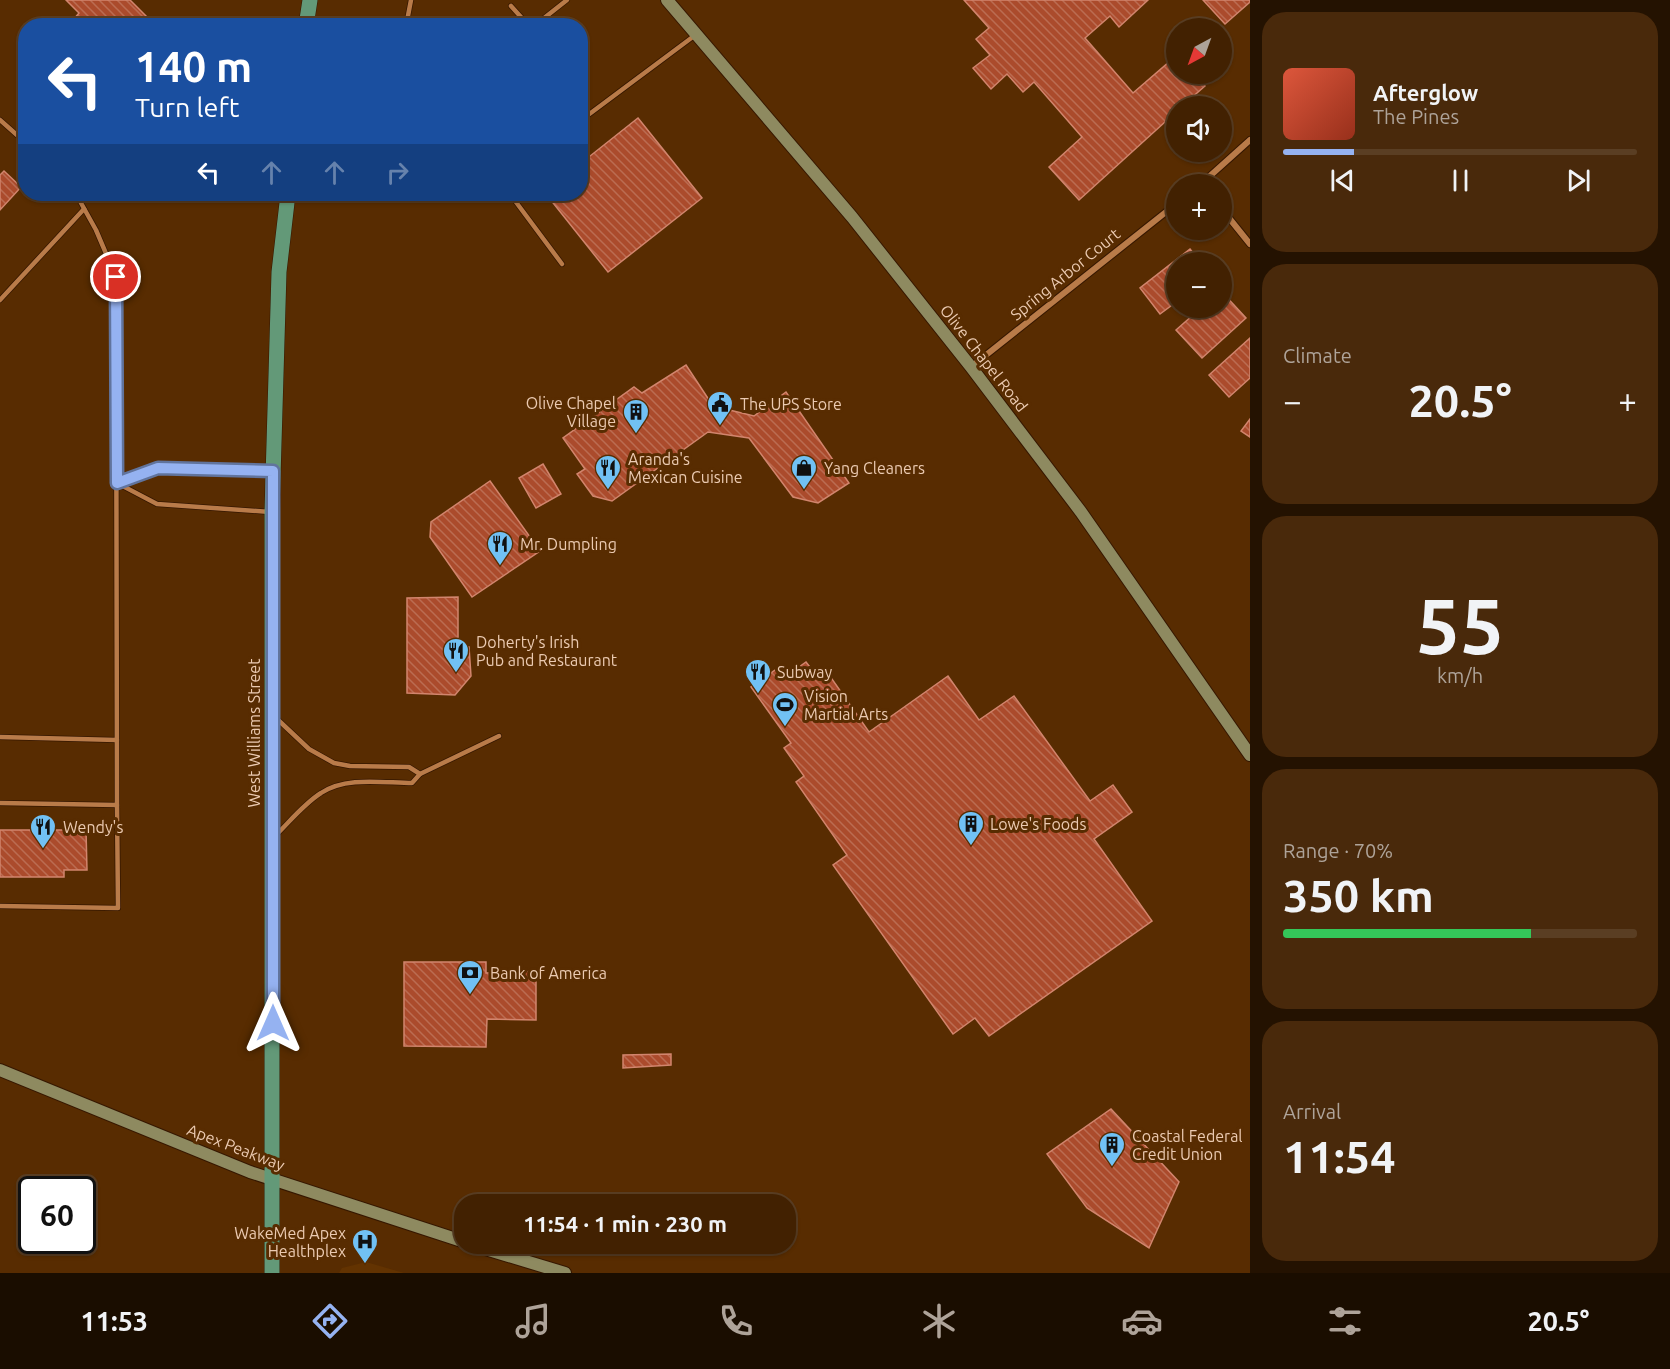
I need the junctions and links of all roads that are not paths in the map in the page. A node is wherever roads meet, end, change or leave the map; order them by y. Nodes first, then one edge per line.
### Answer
1 (310, 0) edge
2 (411, 0) edge
3 (567, 0) edge
4 (667, 0) edge
5 (511, 6) dead end
6 (307, 18) edge
7 (409, 18) edge
8 (522, 18) edge
9 (544, 18) edge
10 (697, 35) junction
11 (588, 115) edge
12 (0, 120) edge
13 (18, 136) edge
14 (1250, 140) edge
15 (1212, 174) edge
16 (80, 201) edge
17 (287, 201) edge
18 (515, 201) edge
19 (84, 209) junction
20 (1166, 212) edge
21 (1232, 222) edge
22 (1250, 244) edge
23 (562, 264) dead end
24 (0, 300) edge
25 (971, 367) junction
26 (273, 471) junction
27 (117, 483) junction
28 (272, 512) junction
29 (272, 715) junction
30 (498, 736) dead end
31 (0, 737) edge
32 (117, 740) junction
33 (1250, 755) edge
34 (420, 774) junction
35 (0, 803) edge
36 (117, 805) junction
37 (272, 838) junction
38 (0, 906) edge
39 (0, 1070) edge
40 (273, 1179) junction
41 (454, 1238) edge
42 (502, 1254) edge
43 (272, 1273) edge
44 (566, 1273) edge

1 - 6 main road
2 - 7 lane
3 - 9 lane
4 - 10 main road, Olive Chapel Road
5 - 8 lane
10 - 11 lane
10 - 25 main road, Olive Chapel Road
12 - 13 lane
14 - 15 street
16 - 19 lane
17 - 26 main road, West Williams Street
18 - 23 lane
19 - 24 lane
19 - 27 lane
20 - 25 street, Spring Arbor Court
21 - 22 street
25 - 33 main road, Olive Chapel Road
26 - 27 lane
26 - 28 main road, West Williams Street
27 - 28 lane
27 - 32 lane
28 - 29 main road, West Williams Street
29 - 34 lane
29 - 37 main road, West Williams Street
30 - 34 lane
31 - 32 lane
32 - 36 lane
34 - 37 lane
35 - 36 lane
36 - 38 lane
37 - 40 main road, West Williams Street
39 - 40 main road, Apex Peakway
40 - 41 main road, Apex Peakway
40 - 43 main road, West Williams Street
42 - 44 main road

